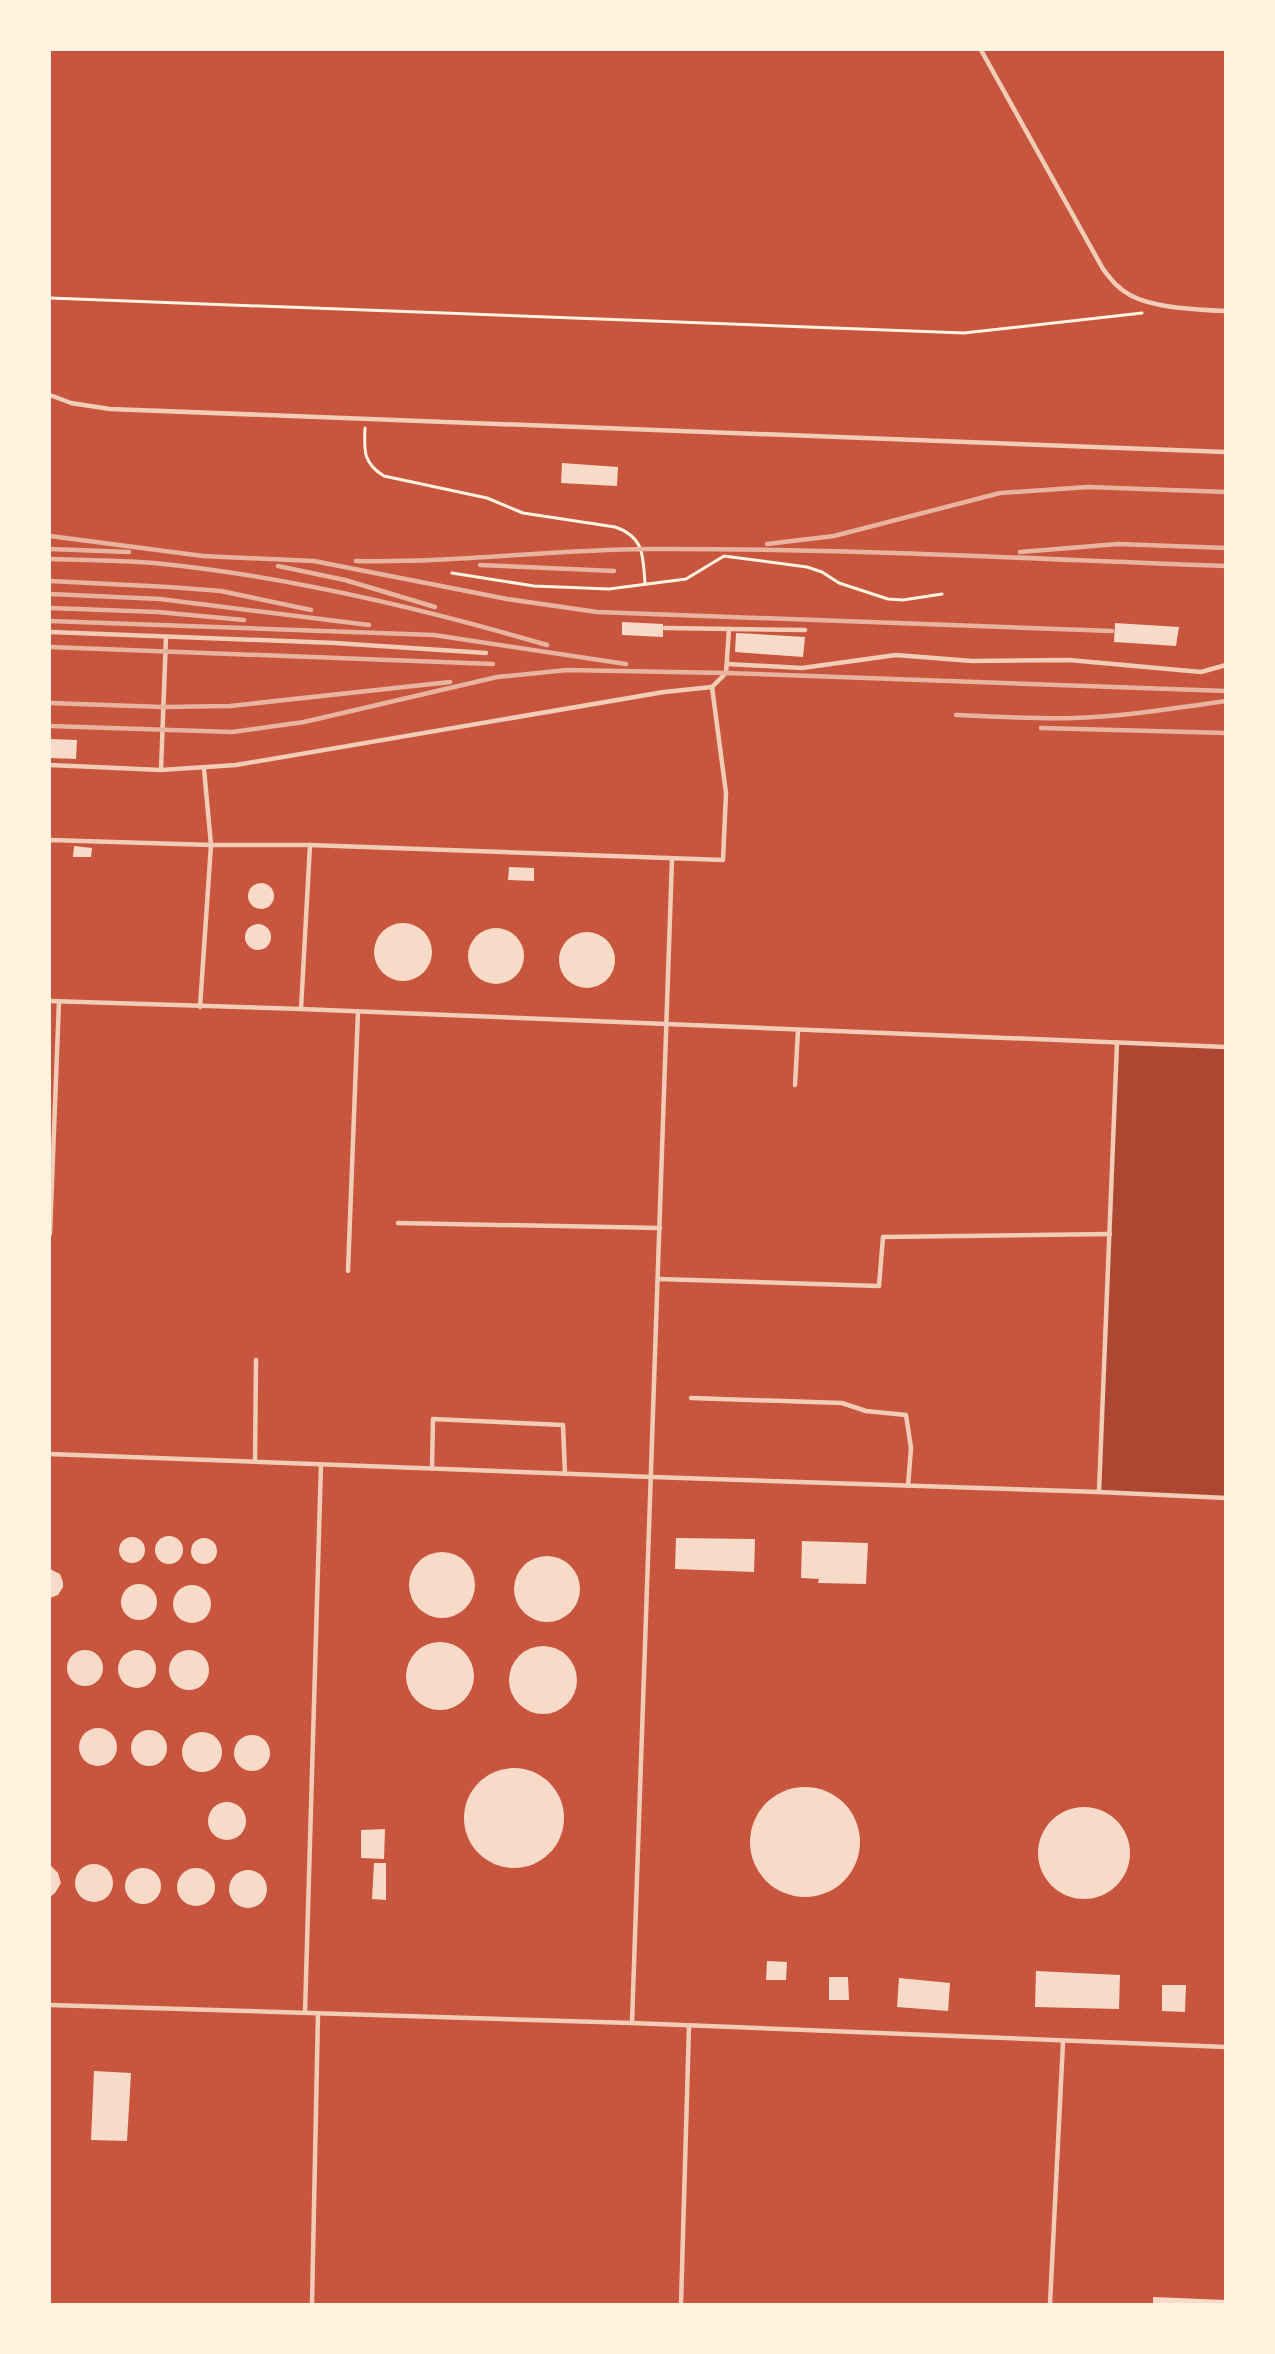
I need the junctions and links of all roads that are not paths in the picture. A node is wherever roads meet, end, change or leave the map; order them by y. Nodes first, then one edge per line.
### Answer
1 (981, 50) edge
2 (1226, 311) edge
3 (50, 395) edge
4 (1226, 452) edge
5 (665, 628) dead end
6 (729, 629) junction
7 (805, 630) dead end
8 (51, 632) edge
9 (166, 638) junction
10 (486, 653) dead end
11 (727, 664) junction
12 (1226, 665) edge
13 (712, 687) junction
14 (50, 765) edge
15 (204, 769) junction
16 (161, 770) junction
17 (50, 840) edge
18 (211, 845) junction
19 (309, 845) junction
20 (672, 859) junction
21 (50, 1001) edge
22 (59, 1001) junction
23 (200, 1007) junction
24 (301, 1009) junction
25 (358, 1011) junction
26 (666, 1025) junction
27 (798, 1030) junction
28 (1117, 1043) junction
29 (1226, 1047) edge
30 (795, 1084) dead end
31 (398, 1223) dead end
32 (660, 1228) junction
33 (50, 1234) edge
34 (1110, 1234) junction
35 (348, 1271) dead end
36 (658, 1280) junction
37 (256, 1360) dead end
38 (691, 1398) dead end
39 (50, 1454) edge
40 (255, 1461) junction
41 (321, 1464) junction
42 (432, 1468) junction
43 (565, 1474) junction
44 (652, 1477) junction
45 (908, 1486) junction
46 (1099, 1492) junction
47 (1226, 1498) edge
48 (50, 2005) edge
49 (305, 2013) junction
50 (318, 2013) junction
51 (632, 2023) junction
52 (689, 2026) junction
53 (1063, 2042) junction
54 (1226, 2047) edge
55 (312, 2304) edge
56 (681, 2304) edge
57 (1050, 2304) edge

1 - 2 lane
3 - 4 lane
5 - 6 lane
6 - 7 lane
6 - 11 lane
8 - 9 lane
9 - 10 lane
9 - 16 lane
11 - 12 lane
11 - 13 lane
13 - 15 lane
13 - 20 lane
14 - 16 lane
15 - 16 lane
15 - 18 lane
17 - 18 lane
18 - 19 lane
18 - 23 lane
19 - 20 lane
19 - 24 lane
20 - 26 lane
21 - 22 lane
22 - 23 lane
22 - 33 lane
23 - 24 lane
24 - 25 lane
25 - 26 lane
25 - 35 lane
26 - 27 lane
26 - 32 lane
27 - 28 lane
27 - 30 lane
28 - 29 lane
28 - 34 lane
31 - 32 lane
32 - 36 lane
34 - 36 lane
34 - 46 lane
36 - 44 lane
37 - 40 lane
38 - 45 lane
39 - 40 lane
40 - 41 lane
41 - 42 lane
41 - 49 lane
42 - 43 lane
42 - 43 lane
43 - 44 lane
44 - 45 lane
44 - 51 lane
45 - 46 lane
46 - 47 lane
48 - 49 lane
49 - 50 lane
50 - 51 lane
50 - 55 lane
51 - 52 lane
52 - 53 lane
52 - 56 lane
53 - 54 lane
53 - 57 lane

